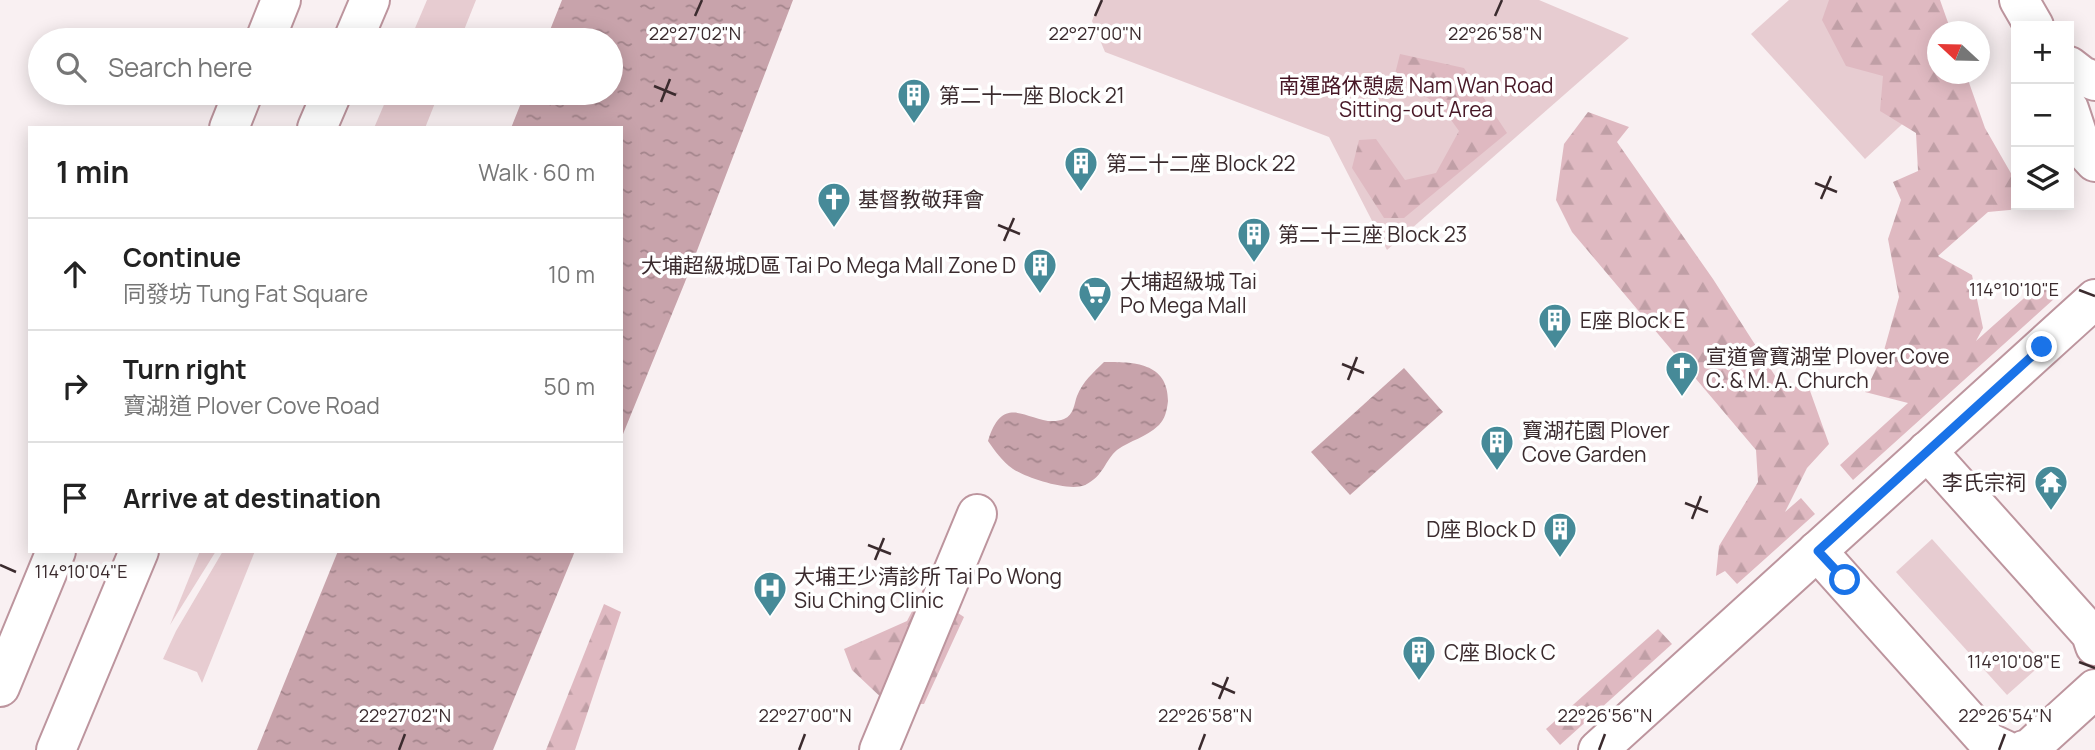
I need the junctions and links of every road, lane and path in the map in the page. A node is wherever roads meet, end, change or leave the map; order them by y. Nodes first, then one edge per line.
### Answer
1 (281, 0) edge
2 (370, 0) edge
3 (2019, 0) edge
4 (2031, 21) edge
5 (270, 28) edge
6 (358, 28) edge
7 (2074, 70) edge
8 (2095, 81) edge
9 (238, 105) edge
10 (327, 105) edge
11 (2074, 124) edge
12 (230, 126) edge
13 (318, 126) edge
14 (2095, 162) edge
15 (2095, 299) edge
16 (1927, 451) junction
17 (977, 514) dead end
18 (1818, 551) junction
19 (55, 553) edge
20 (138, 553) edge
21 (2095, 646) edge
22 (0, 687) edge
23 (2095, 688) edge
24 (55, 750) edge
25 (879, 750) edge
26 (1598, 750) edge
27 (2005, 750) edge
28 (2024, 750) edge

1 - 5 street
2 - 6 street
3 - 4 street
7 - 8 street
9 - 12 street
10 - 13 street
11 - 14 street
15 - 16 street
16 - 18 street
16 - 21 street
17 - 25 street
18 - 26 street
18 - 27 street
19 - 22 street
20 - 24 street
23 - 28 street

